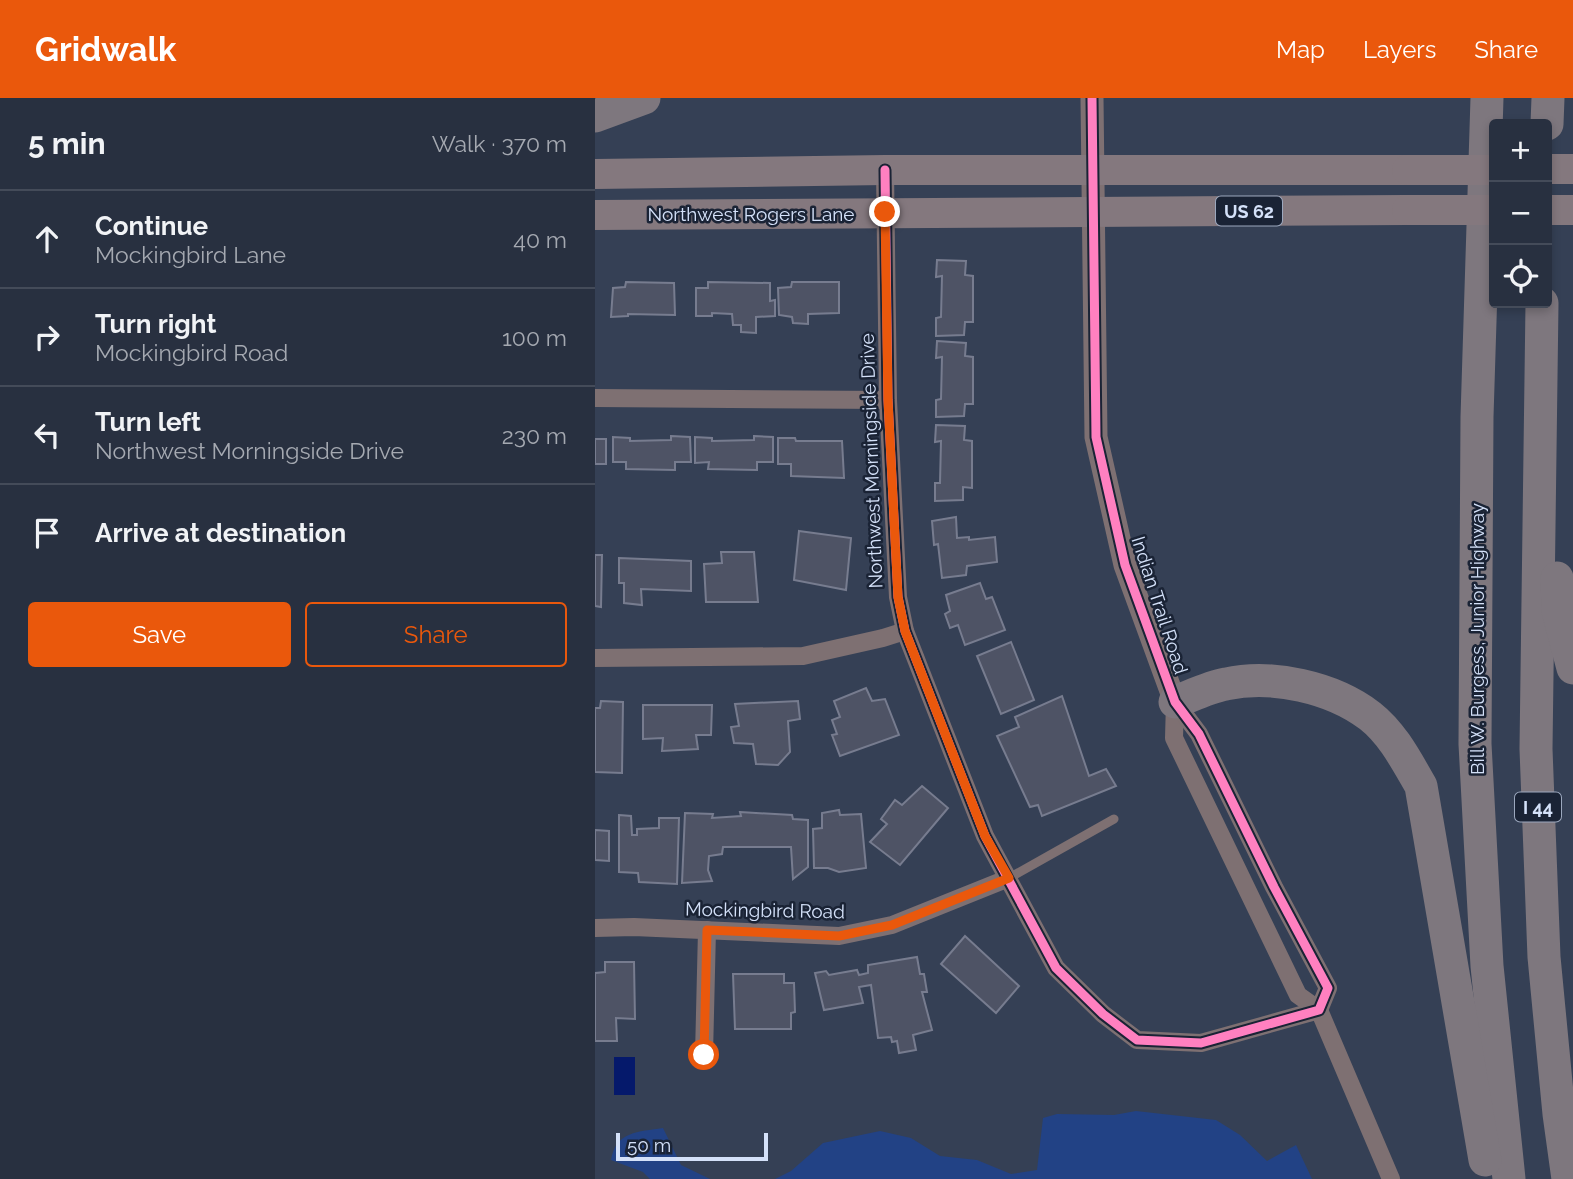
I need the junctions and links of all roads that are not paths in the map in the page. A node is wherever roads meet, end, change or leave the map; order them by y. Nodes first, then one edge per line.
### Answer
1 (644, 98) edge
2 (1091, 98) edge
3 (1487, 98) edge
4 (1548, 98) edge
5 (595, 116) edge
6 (1546, 119) edge
7 (1552, 169) edge
8 (1573, 169) edge
9 (884, 170) junction
10 (1489, 170) edge
11 (1006, 171) junction
12 (1092, 171) junction
13 (595, 174) edge
14 (1489, 210) edge
15 (1552, 210) edge
16 (1573, 210) edge
17 (885, 212) junction
18 (966, 212) junction
19 (1092, 212) junction
20 (595, 215) edge
21 (1542, 308) edge
22 (595, 398) edge
23 (888, 400) junction
24 (1541, 434) junction
25 (905, 631) junction
26 (595, 659) edge
27 (1573, 668) edge
28 (1175, 702) junction
29 (1114, 819) dead end
30 (1009, 878) junction
31 (595, 928) edge
32 (707, 930) junction
33 (1319, 1010) junction
34 (704, 1055) dead end
35 (1391, 1179) edge
36 (1488, 1179) edge
37 (1509, 1179) edge
38 (1568, 1179) edge

1 - 5 highway
2 - 12 street, Indian Trail Road
3 - 37 highway, Bill W. Burgess, Junior Highway
4 - 6 highway
7 - 8 highway
9 - 11 highway
9 - 13 highway
9 - 17 street, Northwest Morningside Drive
10 - 12 highway, bridge
11 - 12 highway
11 - 18 highway
12 - 19 street, Indian Trail Road
14 - 19 highway, Northwest Rogers Lane / US 62, bridge
15 - 16 highway
17 - 18 highway, Northwest Rogers Lane / US 62
17 - 20 highway, Northwest Rogers Lane / US 62
17 - 23 street, Northwest Morningside Drive
18 - 19 highway, Northwest Rogers Lane / US 62
19 - 28 street, Indian Trail Road
21 - 24 highway, I 44
22 - 23 street
23 - 25 street, Northwest Morningside Drive
24 - 27 highway
24 - 38 highway, I 44
25 - 26 street
25 - 30 street, Northwest Morningside Drive
28 - 33 street, Indian Trail Road
28 - 33 street, Indian Trail Road
28 - 36 highway
29 - 30 lane
30 - 32 street, Mockingbird Road
30 - 33 street, Northwest Morningside Drive
31 - 32 street, Mockingbird Road
32 - 34 street
33 - 35 street, Indian Trail Road

